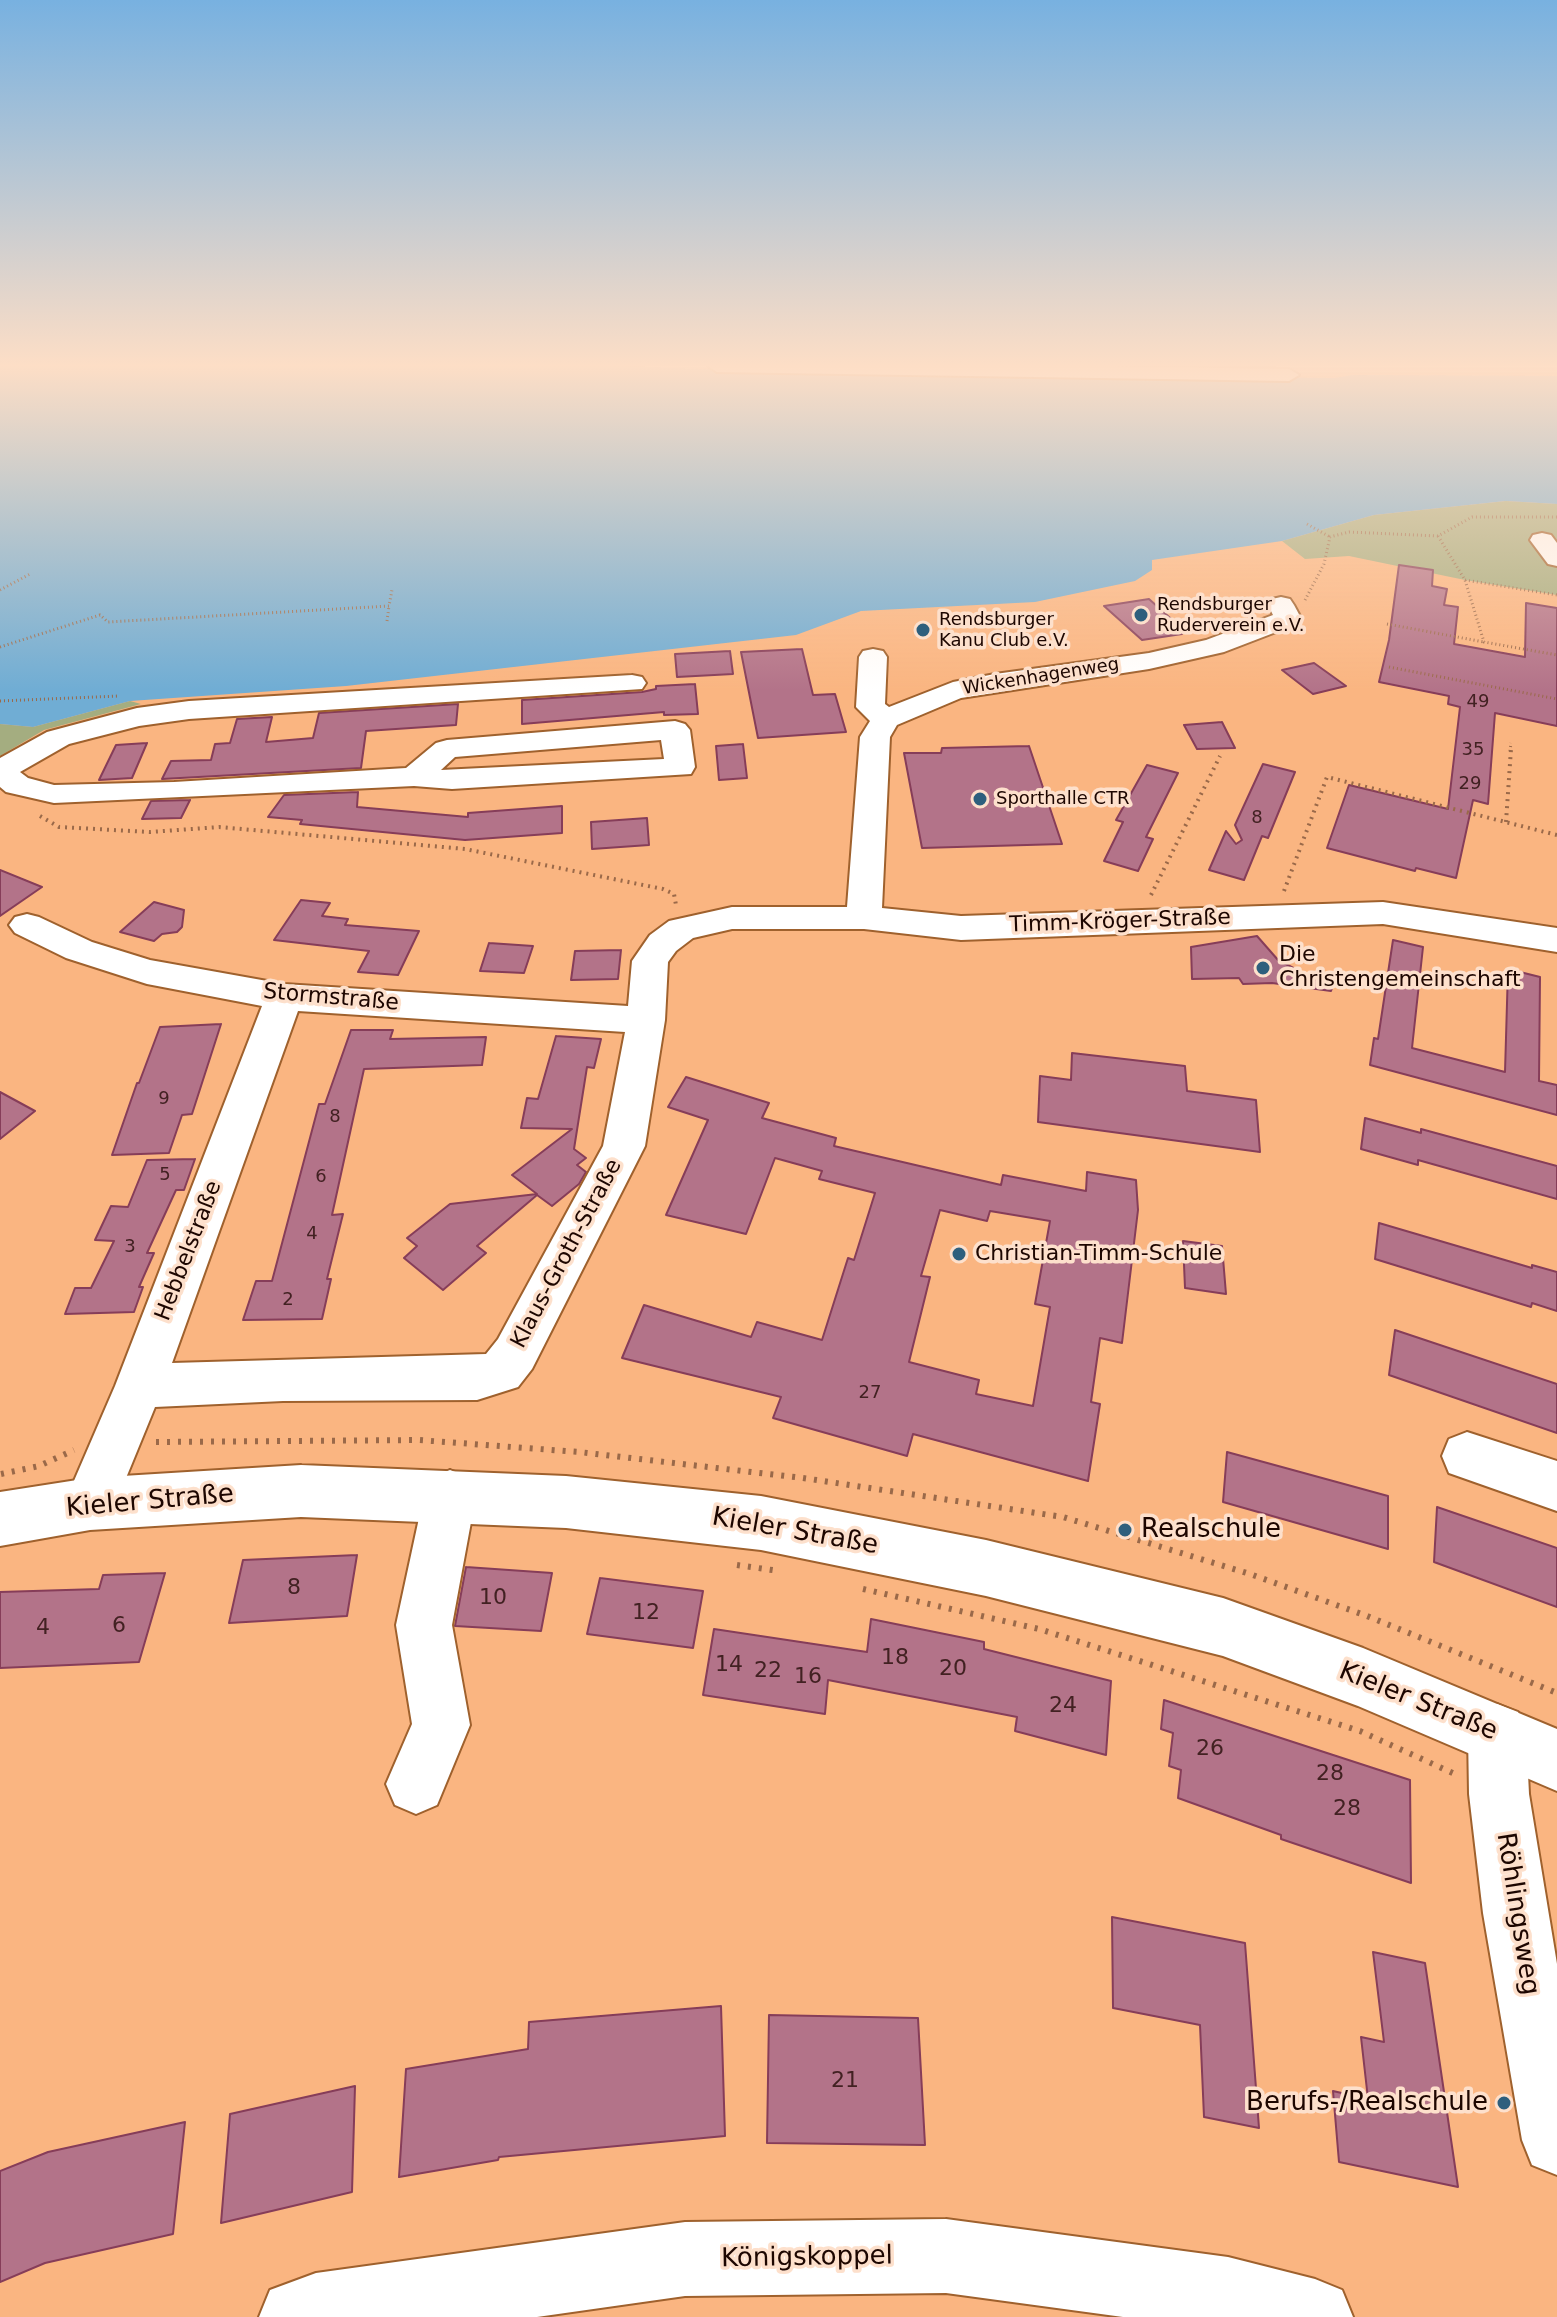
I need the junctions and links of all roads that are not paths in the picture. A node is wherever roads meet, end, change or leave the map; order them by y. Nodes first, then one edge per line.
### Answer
1 (1284, 612) road end
2 (873, 657) dead end
3 (632, 683) dead end
4 (886, 719) junction
5 (0, 771) edge
6 (414, 777) junction
7 (864, 918) junction
8 (27, 925) dead end
9 (682, 929) joint
10 (1557, 940) edge
11 (284, 997) junction
12 (646, 1020) junction
13 (139, 1386) junction
14 (1467, 1456) dead end
15 (1557, 1486) edge
16 (450, 1495) junction
17 (90, 1504) junction
18 (0, 1519) edge
19 (1557, 1760) edge
20 (1498, 1764) junction
21 (416, 1784) dead end
22 (1557, 2140) edge
23 (297, 2317) edge
24 (1315, 2317) edge

1 - 4 street, Wickenhagenweg
2 - 4 street
3 - 5 street
4 - 7 street
5 - 6 street
6 - 6 street
7 - 9 street, Timm-Kröger-Straße
7 - 10 street, Timm-Kröger-Straße
8 - 11 street, Stormstraße
9 - 12 street, Klaus-Groth-Straße
11 - 12 street, Stormstraße
11 - 13 street, Hebbelstraße
12 - 13 street, Klaus-Groth-Straße
13 - 17 street, Hebbelstraße
14 - 15 street
16 - 17 main road, Kieler Straße
16 - 20 main road, Kieler Straße
16 - 21 street
17 - 18 main road, Kieler Straße
19 - 20 main road, Kieler Straße
20 - 22 street, Röhlingsweg
23 - 24 street, Königskoppel

